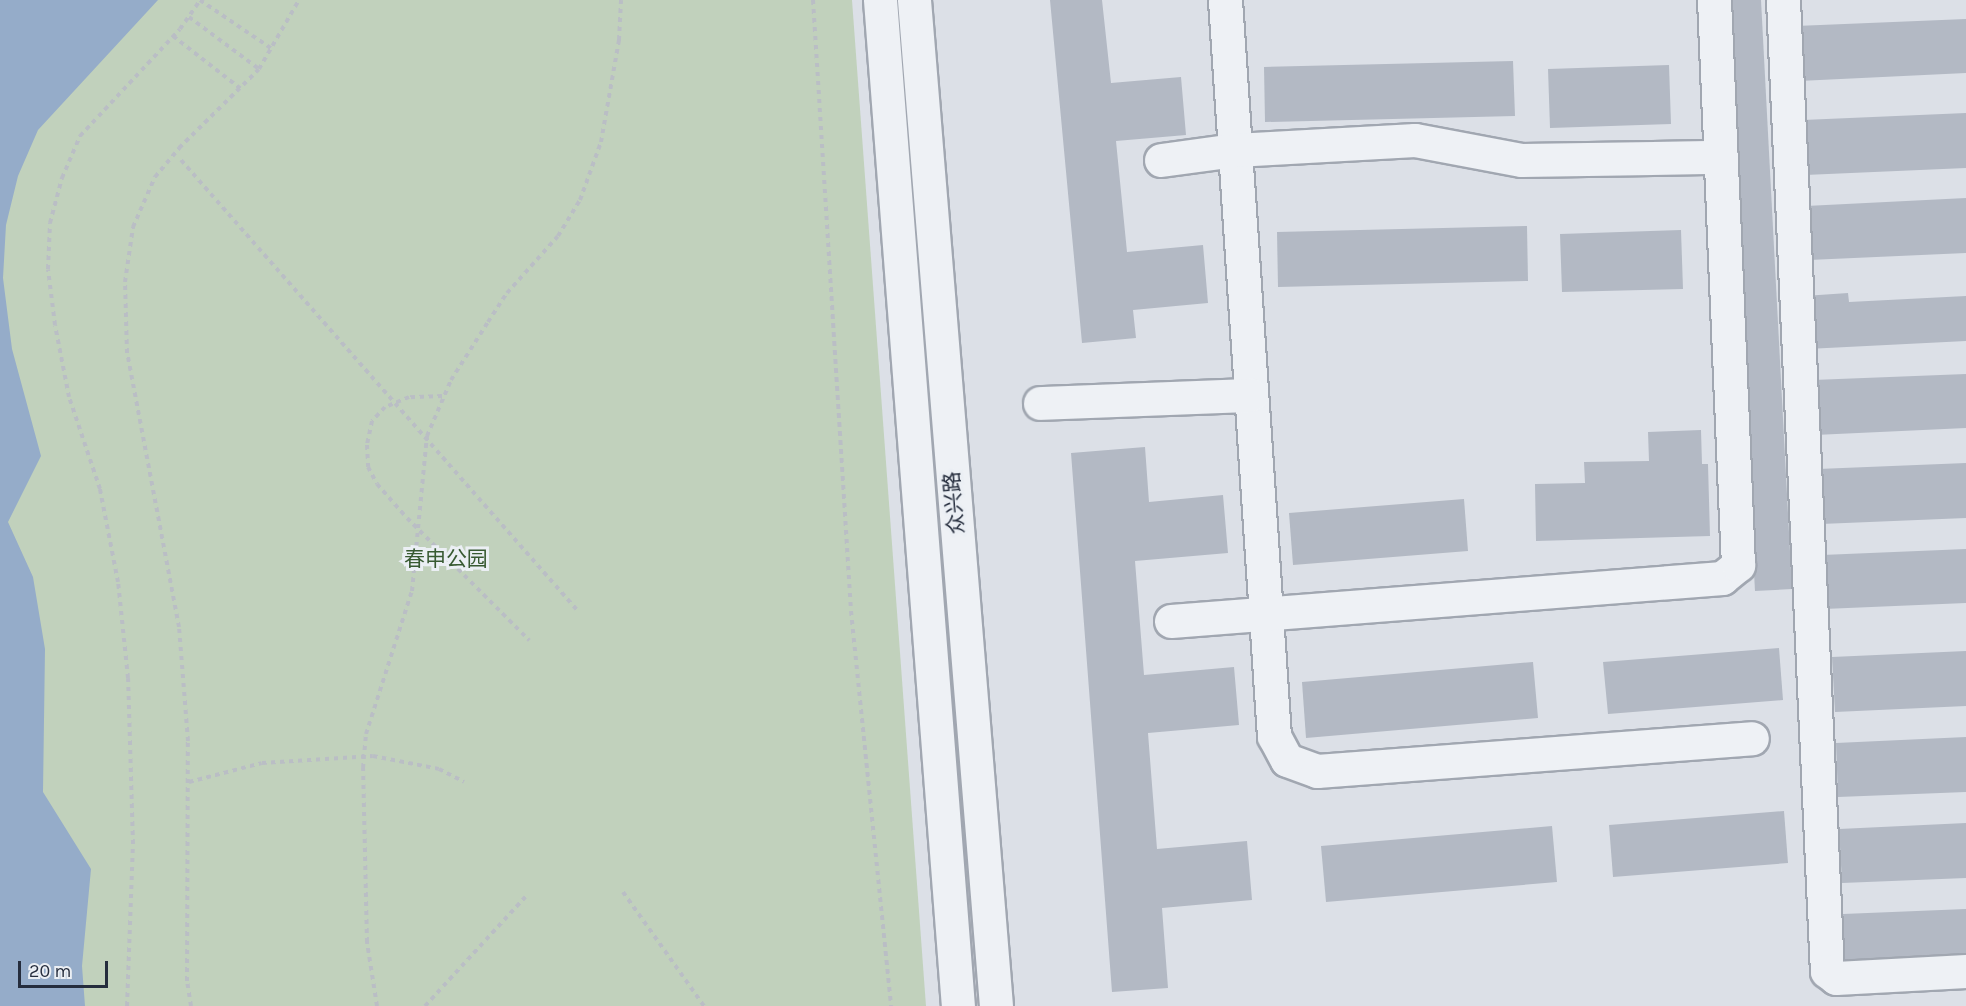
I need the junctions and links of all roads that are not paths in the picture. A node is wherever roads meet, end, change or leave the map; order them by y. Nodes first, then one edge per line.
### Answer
1 (880, 0) edge
2 (914, 0) edge
3 (1225, 0) edge
4 (1714, 0) edge
5 (1783, 0) edge
6 (1235, 150) junction
7 (1721, 157) junction
8 (1161, 160) dead end
9 (1251, 395) junction
10 (1040, 404) dead end
11 (1265, 613) junction
12 (1171, 621) dead end
13 (1752, 738) dead end
14 (1966, 971) edge
15 (958, 1006) edge
16 (996, 1006) edge

1 - 15 street, 众兴路
2 - 16 street, 众兴路
3 - 6 street
4 - 7 street
5 - 14 street
6 - 7 street
6 - 8 street
6 - 9 street
7 - 11 street
9 - 10 street
9 - 11 street
11 - 12 street
11 - 13 street

